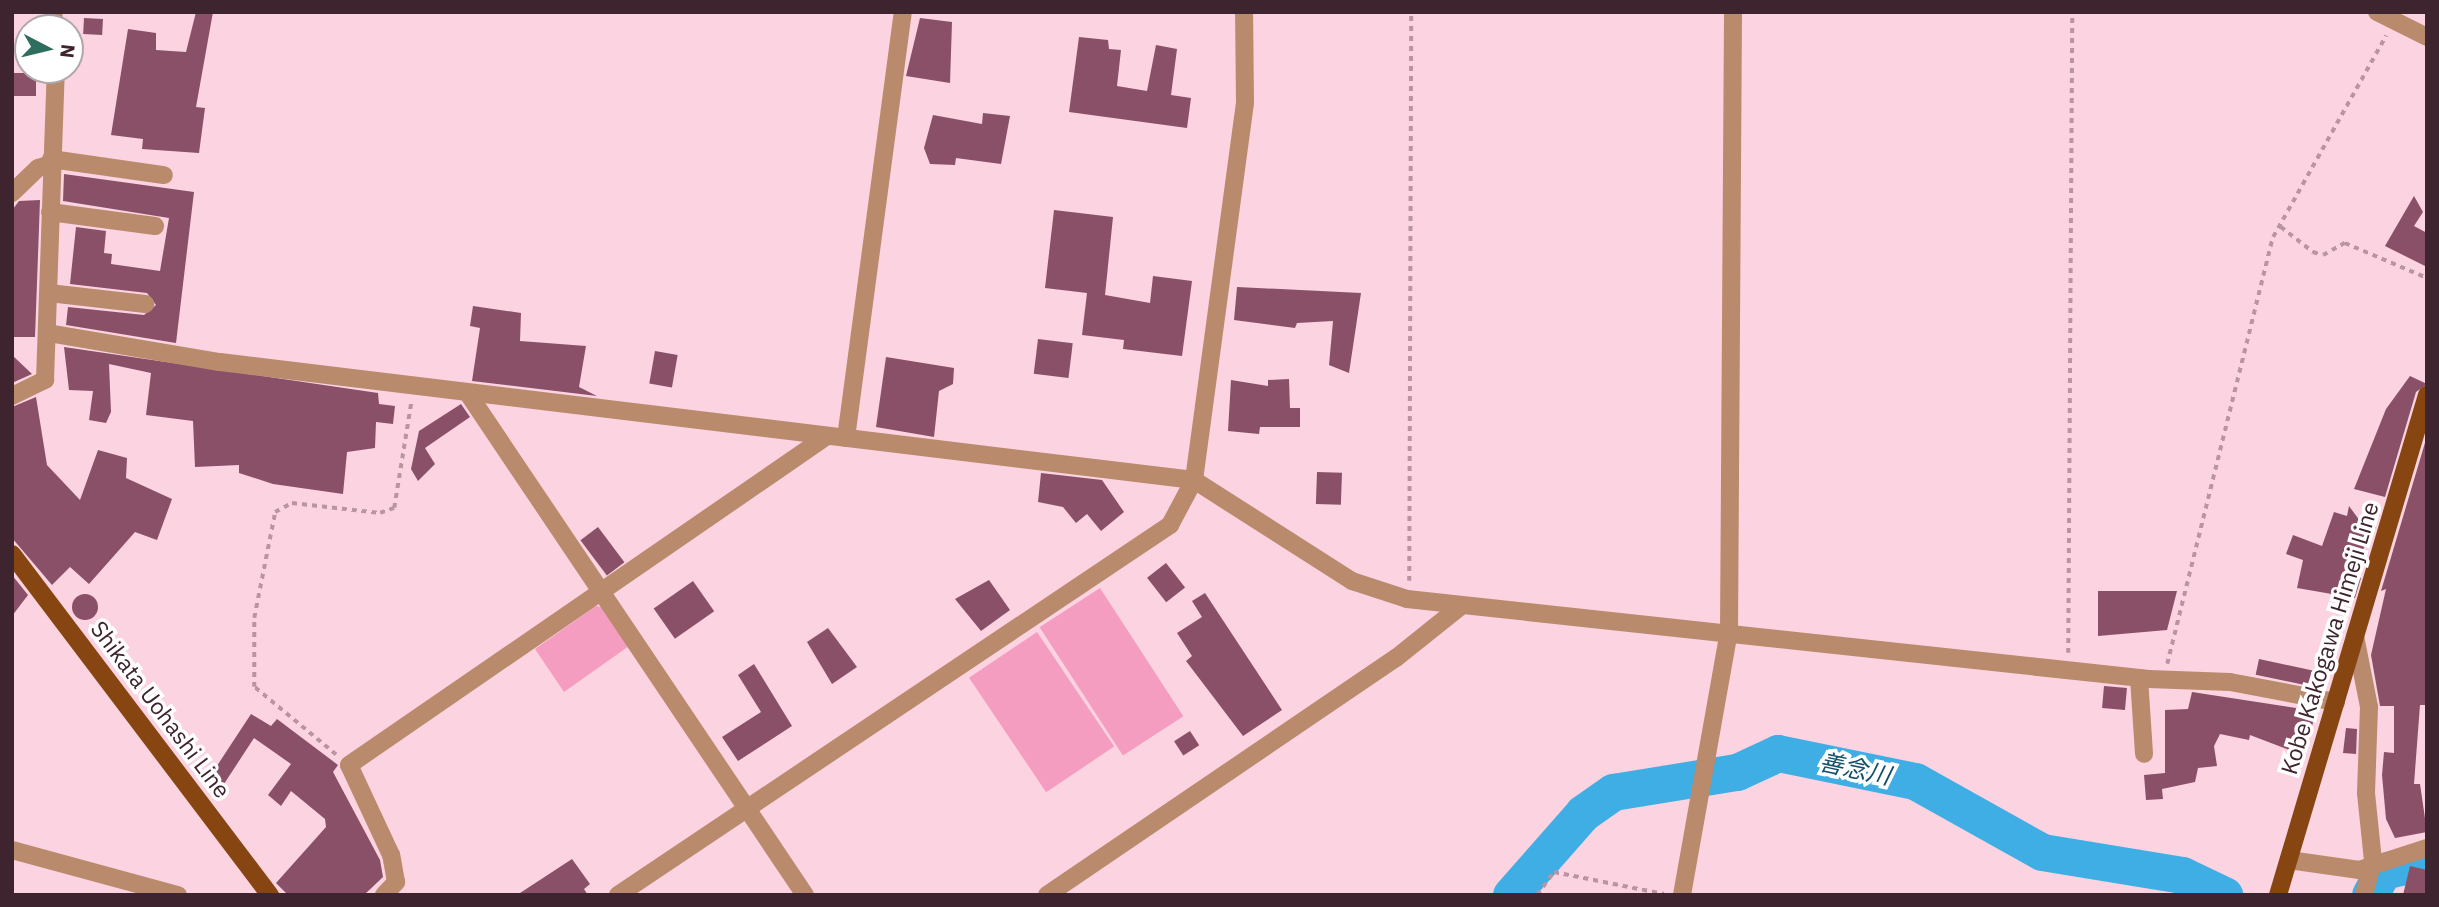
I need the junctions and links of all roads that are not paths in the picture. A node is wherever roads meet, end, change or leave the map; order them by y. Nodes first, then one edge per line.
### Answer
1 (903, 12) edge
2 (1244, 12) edge
3 (1733, 12) edge
4 (2386, 16) edge
5 (2427, 37) edge
6 (56, 84) edge
7 (51, 162) junction
8 (164, 175) dead end
9 (12, 193) edge
10 (50, 212) junction
11 (155, 226) dead end
12 (49, 293) junction
13 (145, 304) dead end
14 (48, 333) junction
15 (467, 392) junction
16 (2427, 395) edge
17 (12, 396) edge
18 (827, 436) junction
19 (846, 438) junction
20 (1194, 480) junction
21 (12, 554) edge
22 (602, 597) junction
23 (1461, 606) junction
24 (1729, 632) junction
25 (2355, 636) junction
26 (2139, 678) junction
27 (2336, 702) junction
28 (2144, 754) dead end
29 (747, 808) junction
30 (2427, 848) edge
31 (12, 850) edge
32 (2289, 860) junction
33 (2373, 861) junction
34 (178, 895) edge
35 (270, 895) edge
36 (384, 895) edge
37 (618, 895) edge
38 (805, 895) edge
39 (1047, 895) edge
40 (1682, 895) edge
41 (2278, 895) edge
42 (2364, 895) edge

1 - 19 street
2 - 20 street
3 - 24 street
4 - 5 street
6 - 7 street
7 - 8 street
7 - 9 street
7 - 10 street
10 - 11 street
10 - 12 street
12 - 13 street
12 - 14 street
14 - 15 street
14 - 17 street
15 - 18 street
15 - 22 street
16 - 25 main road, Kobe Kakogawa Himeji Line
18 - 19 street
18 - 22 street
19 - 20 street
20 - 23 street
20 - 29 street
21 - 35 main road, Shikata Uohashi Line
22 - 29 street
22 - 36 street
23 - 24 street
23 - 39 street
24 - 26 street
24 - 40 street
25 - 27 main road, Kobe Kakogawa Himeji Line
25 - 33 street
26 - 27 street
26 - 28 street
27 - 32 main road, Kobe Kakogawa Himeji Line
29 - 37 street
29 - 38 street
30 - 33 street
31 - 34 street
32 - 33 street
32 - 41 main road, Kobe Kakogawa Himeji Line
33 - 42 street

